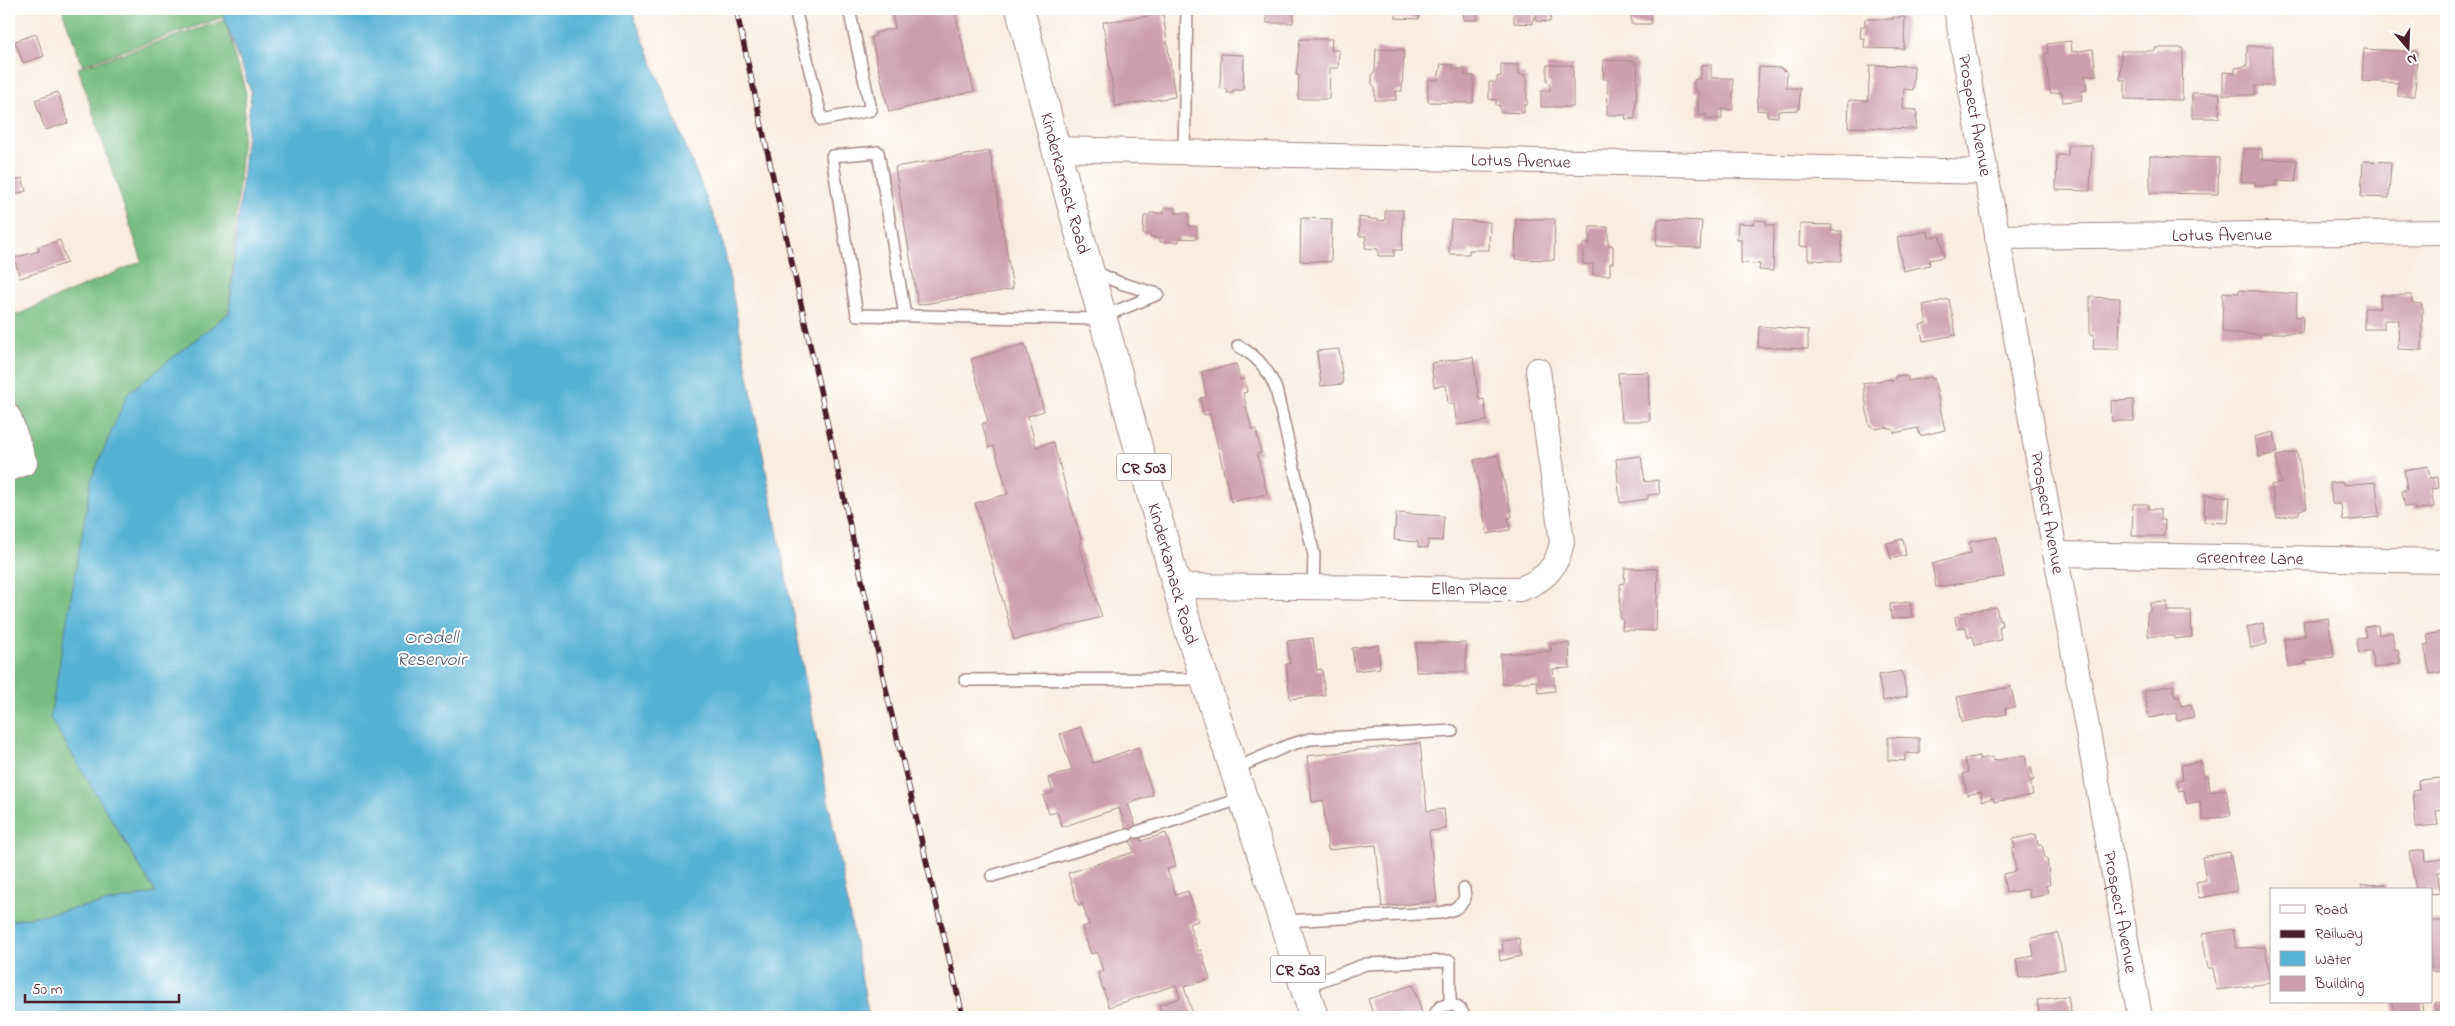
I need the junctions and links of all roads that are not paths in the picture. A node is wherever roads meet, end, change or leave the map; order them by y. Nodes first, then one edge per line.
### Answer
1 (795, 9) edge
2 (849, 9) edge
3 (1020, 9) edge
4 (1187, 9) edge
5 (1956, 9) edge
6 (1056, 149) junction
7 (1184, 152) junction
8 (1985, 172) junction
9 (2446, 232) edge
10 (1997, 237) junction
11 (1089, 268) junction
12 (905, 316) junction
13 (1103, 318) junction
14 (1238, 346) dead end
15 (1538, 370) dead end
16 (9, 417) edge
17 (17, 466) edge
18 (2055, 554) junction
19 (2446, 561) edge
20 (1177, 586) junction
21 (1313, 587) junction
22 (1204, 679) junction
23 (965, 680) dead end
24 (1452, 730) dead end
25 (1234, 769) junction
26 (1243, 798) junction
27 (992, 876) dead end
28 (1464, 889) dead end
29 (1282, 920) junction
30 (1304, 987) junction
31 (1450, 1005) junction
32 (1314, 1017) edge
33 (1433, 1017) edge
34 (1466, 1017) edge
35 (2140, 1017) edge

1 - 2 lane
3 - 6 main road, Kinderkamack Road / CR 503
4 - 7 lane
5 - 8 street, Prospect Avenue
6 - 7 street, Lotus Avenue
6 - 11 main road, Kinderkamack Road / CR 503
7 - 8 street, Lotus Avenue
8 - 10 street, Prospect Avenue
9 - 10 street, Lotus Avenue
10 - 18 street, Prospect Avenue
11 - 13 main road, Kinderkamack Road / CR 503
11 - 13 lane
12 - 12 lane
12 - 13 lane
13 - 20 main road, Kinderkamack Road / CR 503
14 - 21 lane
15 - 21 street, Ellen Place
16 - 17 street
18 - 19 street, Greentree Lane
18 - 35 street, Prospect Avenue
20 - 21 street, Ellen Place
20 - 22 main road, Kinderkamack Road / CR 503
22 - 23 lane
22 - 25 main road, Kinderkamack Road / CR 503
24 - 25 lane
25 - 26 main road, Kinderkamack Road / CR 503
26 - 27 lane
26 - 29 main road, Kinderkamack Road / CR 503
28 - 29 lane
29 - 30 main road, Kinderkamack Road / CR 503
30 - 31 lane
30 - 32 main road, Kinderkamack Road / CR 503
31 - 33 lane
31 - 34 lane

